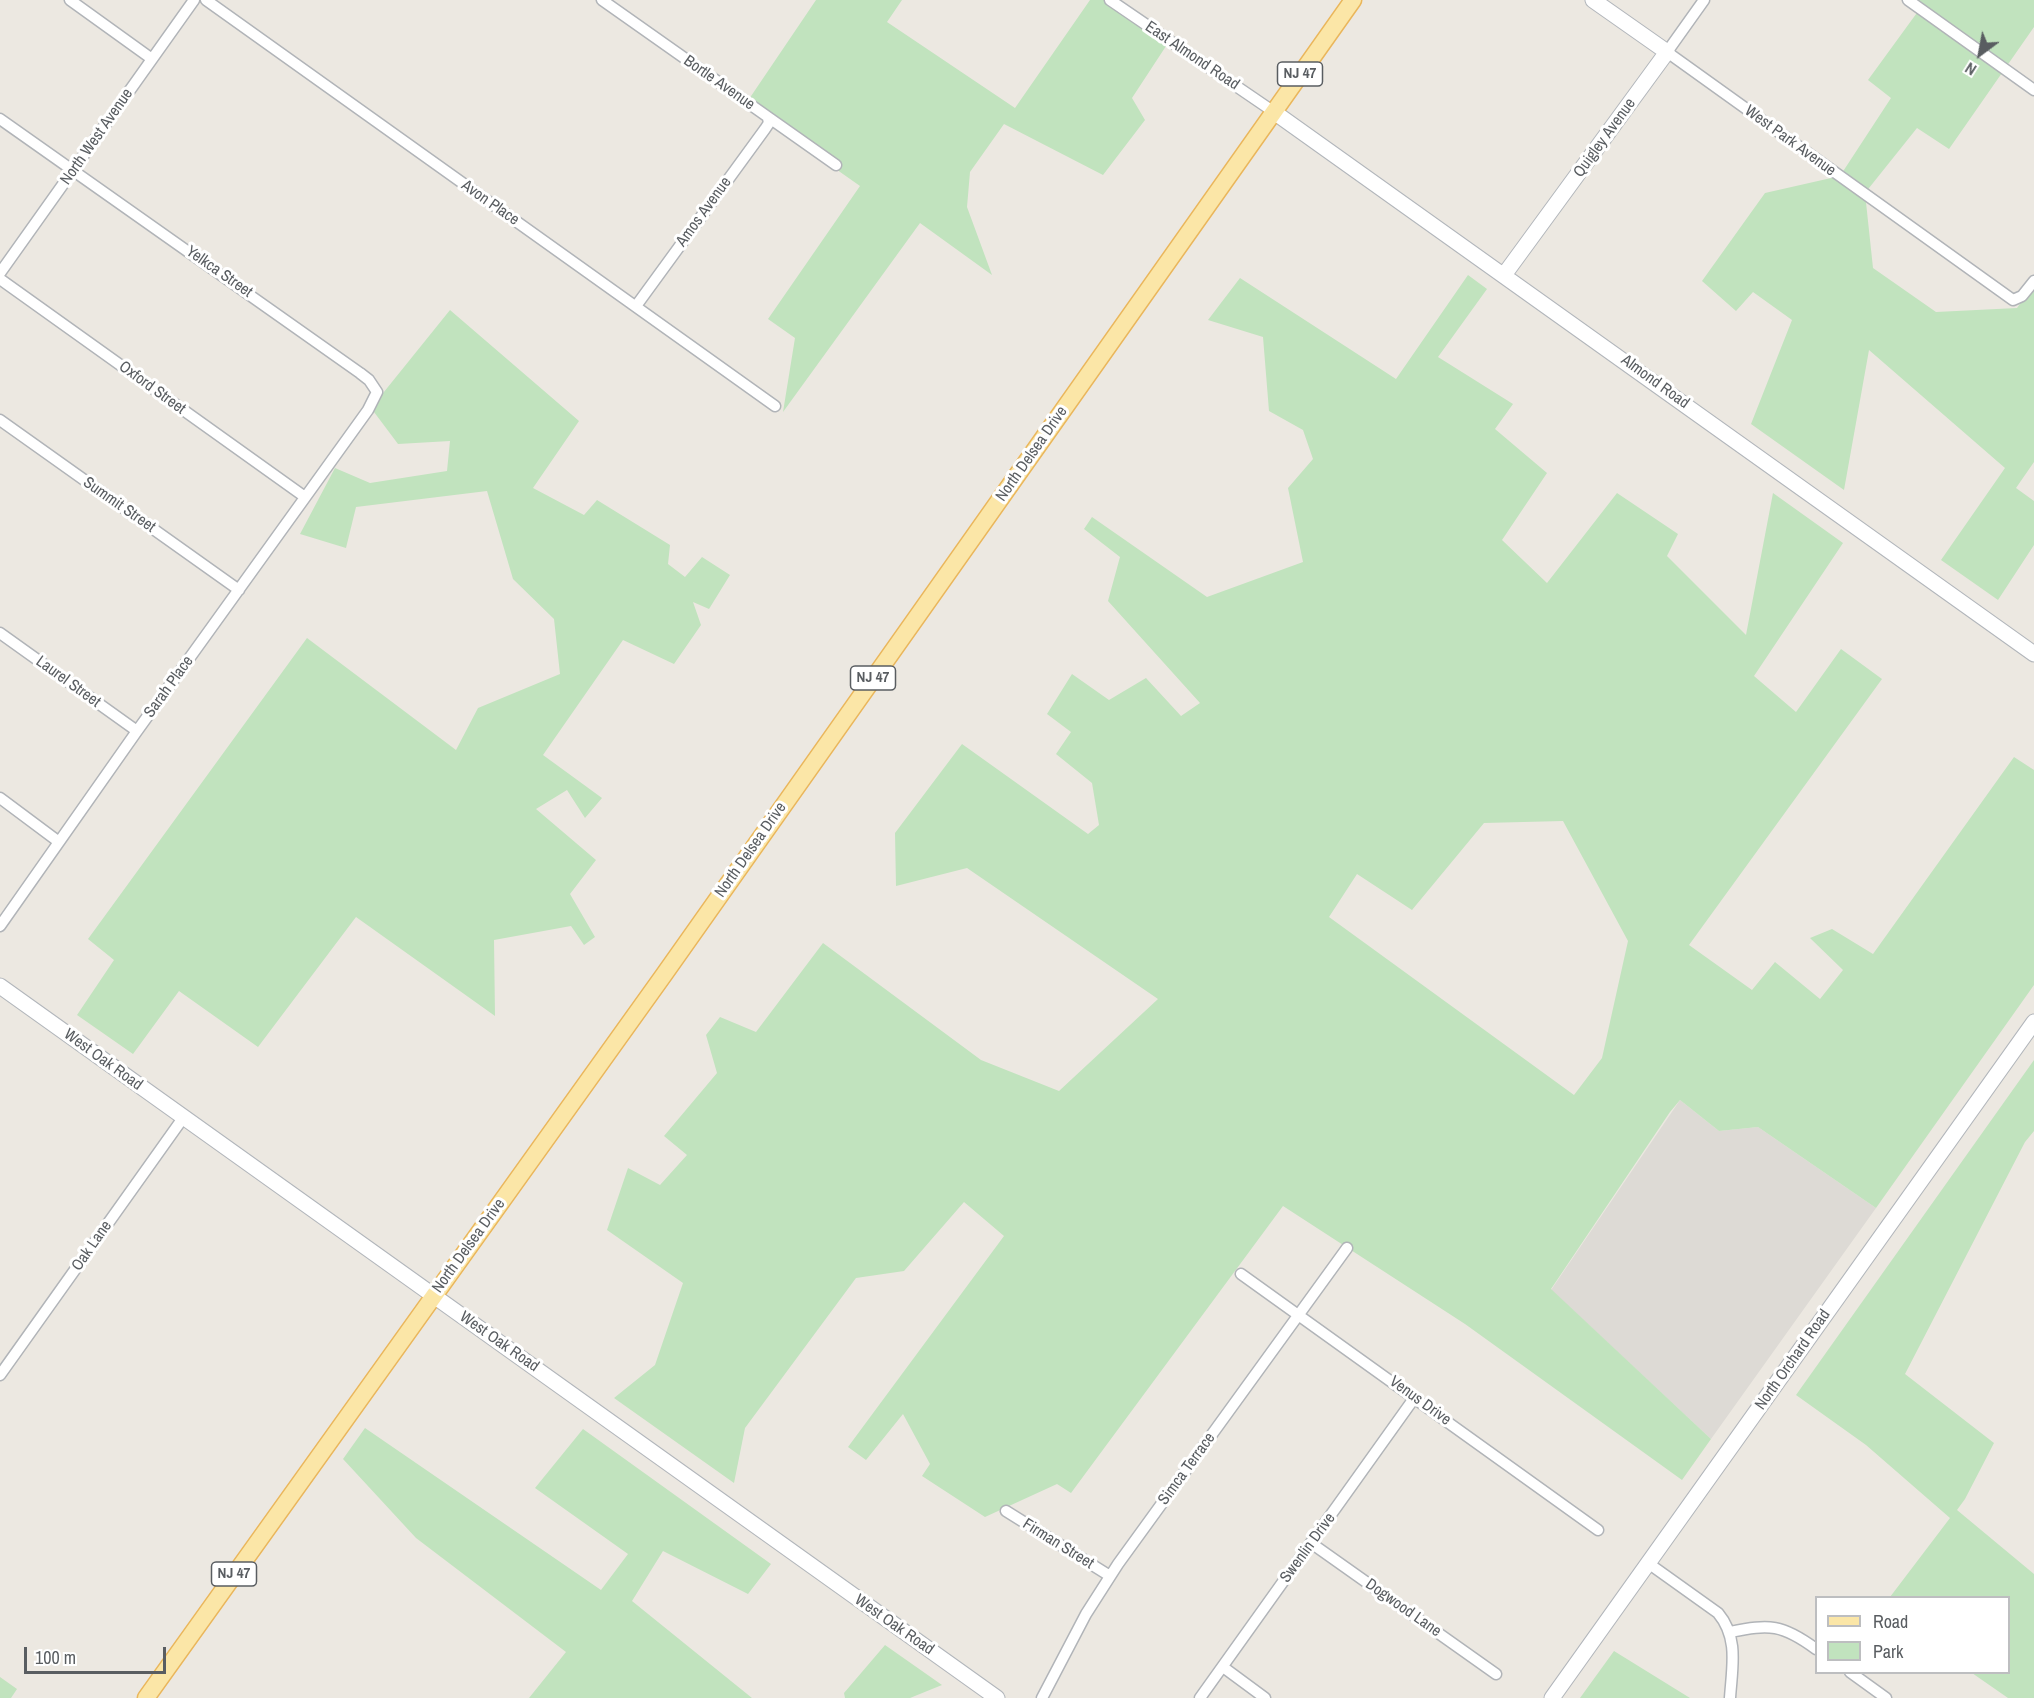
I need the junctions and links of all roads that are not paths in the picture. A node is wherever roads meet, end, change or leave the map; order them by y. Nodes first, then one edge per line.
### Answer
1 (70, 0) edge
2 (194, 0) edge
3 (206, 0) edge
4 (602, 0) edge
5 (1110, 0) edge
6 (1353, 0) edge
7 (1593, 0) edge
8 (1704, 0) edge
9 (1908, 0) edge
10 (1667, 52) junction
11 (152, 59) junction
12 (2034, 90) edge
13 (1274, 112) junction
14 (768, 118) junction
15 (0, 119) edge
16 (836, 165) dead end
17 (73, 170) junction
18 (0, 273) edge
19 (1504, 274) junction
20 (0, 279) edge
21 (2034, 281) edge
22 (636, 306) junction
23 (775, 406) dead end
24 (0, 420) edge
25 (340, 449) joint
26 (305, 497) junction
27 (238, 590) junction
28 (0, 633) edge
29 (2034, 654) edge
30 (137, 731) junction
31 (0, 798) edge
32 (59, 842) junction
33 (0, 926) edge
34 (0, 986) edge
35 (2034, 1022) edge
36 (183, 1118) junction
37 (1347, 1248) dead end
38 (1241, 1274) dead end
39 (433, 1295) junction
40 (1298, 1315) junction
41 (0, 1375) edge
42 (1415, 1397) junction
43 (1006, 1511) dead end
44 (1598, 1530) dead end
45 (1311, 1543) junction
46 (1648, 1563) junction
47 (1110, 1576) junction
48 (1730, 1632) junction
49 (1815, 1647) edge
50 (1222, 1667) junction
51 (1496, 1674) dead end
52 (1853, 1674) edge
53 (146, 1698) edge
54 (997, 1698) edge
55 (1042, 1698) edge
56 (1200, 1698) edge
57 (1265, 1698) edge
58 (1552, 1698) edge
59 (1730, 1698) edge
60 (1886, 1698) edge

1 - 11 street
2 - 11 street, North West Avenue
3 - 22 street, Avon Place
4 - 14 street, Bortle Avenue
5 - 13 street, East Almond Road
6 - 13 main road, North Delsea Drive / NJ 47
7 - 10 street, West Park Avenue
8 - 10 street, Quigley Avenue
9 - 12 street
10 - 19 street, Quigley Avenue
10 - 21 street, West Park Avenue
11 - 17 street, North West Avenue
13 - 19 street, Almond Road
13 - 39 main road, North Delsea Drive / NJ 47
14 - 16 street, Bortle Avenue
14 - 22 street, Amos Avenue
15 - 17 street, Yelkca Street
17 - 18 street, North West Avenue
17 - 25 street, Yelkca Street
19 - 29 street, Almond Road
20 - 26 street, Oxford Street
22 - 23 street, Avon Place
24 - 27 street, Summit Street
25 - 26 street, Sarah Place
26 - 27 street, Sarah Place
27 - 30 street, Sarah Place
28 - 30 street, Laurel Street
30 - 32 street, Sarah Place
31 - 32 street
32 - 33 street, Sarah Place
34 - 36 street, West Oak Road
35 - 46 street, North Orchard Road
36 - 39 street, West Oak Road
36 - 41 street, Oak Lane
37 - 40 street, Simca Terrace
38 - 40 street, Venus Drive
39 - 53 main road, North Delsea Drive / NJ 47
39 - 54 street, West Oak Road
40 - 42 street, Venus Drive
40 - 47 street, Simca Terrace
42 - 44 street, Venus Drive
42 - 45 street, Swenlin Drive
43 - 47 street, Firman Street
45 - 50 street, Swenlin Drive
45 - 51 street, Dogwood Lane
46 - 48 street
46 - 58 street, North Orchard Road
47 - 55 street, Simca Terrace
48 - 49 street
48 - 59 street
50 - 56 street, Swenlin Drive
50 - 57 street
52 - 60 street

